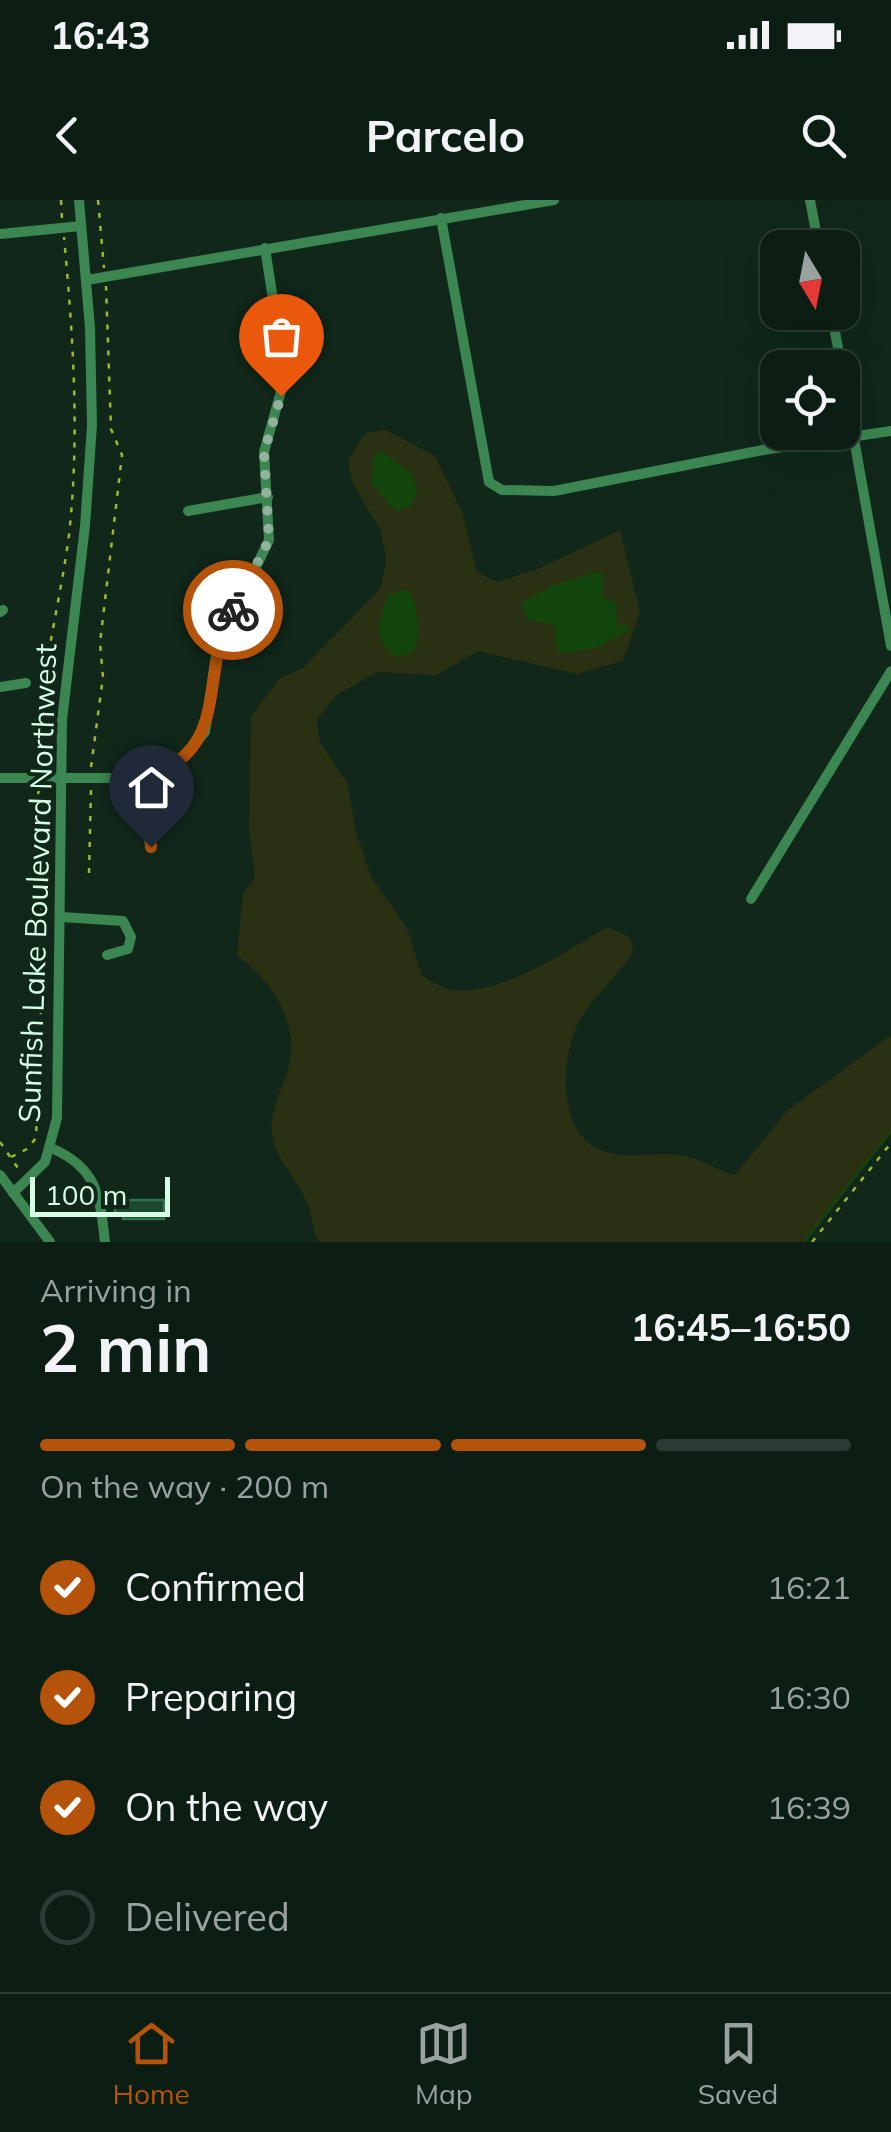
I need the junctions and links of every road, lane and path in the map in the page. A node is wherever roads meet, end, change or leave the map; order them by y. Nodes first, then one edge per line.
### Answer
1 (61, 200) edge
2 (78, 200) edge
3 (98, 200) edge
4 (554, 200) edge
5 (810, 200) edge
6 (441, 218) junction
7 (81, 226) junction
8 (63, 228) junction
9 (816, 230) edge
10 (0, 234) edge
11 (265, 248) junction
12 (105, 278) junction
13 (87, 280) junction
14 (891, 431) edge
15 (860, 435) edge
16 (779, 450) edge
17 (856, 450) edge
18 (268, 497) junction
19 (188, 511) dead end
20 (891, 646) edge
21 (891, 671) edge
22 (26, 683) dead end
23 (0, 687) edge
24 (0, 778) edge
25 (144, 778) junction
26 (40, 780) junction
27 (61, 780) junction
28 (91, 781) junction
29 (151, 847) dead end
30 (89, 872) dead end
31 (752, 899) dead end
32 (62, 918) junction
33 (106, 956) dead end
34 (0, 1142) edge
35 (891, 1143) edge
36 (51, 1148) junction
37 (11, 1157) junction
38 (0, 1175) edge
39 (28, 1182) junction
40 (13, 1193) junction
41 (50, 1242) edge
42 (105, 1242) edge
43 (812, 1242) edge

1 - 8 path
2 - 7 street, Sunfish Lake Boulevard Northwest
3 - 12 path
4 - 6 street
5 - 9 street
6 - 11 street
6 - 16 street
7 - 8 street
7 - 13 street, Sunfish Lake Boulevard Northwest
8 - 10 street
8 - 26 path
11 - 12 street
11 - 18 street
12 - 13 street
12 - 28 path
13 - 27 street, Sunfish Lake Boulevard Northwest
14 - 15 street
17 - 20 street
18 - 19 street
18 - 25 street
21 - 31 street
22 - 23 street
24 - 26 street
25 - 28 street
25 - 29 street
26 - 27 street
26 - 37 path
27 - 28 street
27 - 32 street, Sunfish Lake Boulevard Northwest
28 - 30 path
32 - 33 street
32 - 36 street, Sunfish Lake Boulevard Northwest
34 - 37 path
35 - 43 path
36 - 39 street, Sunfish Lake Boulevard Northwest
36 - 42 street
37 - 39 path
38 - 40 street
39 - 40 street, Sunfish Lake Boulevard Northwest
40 - 41 street

